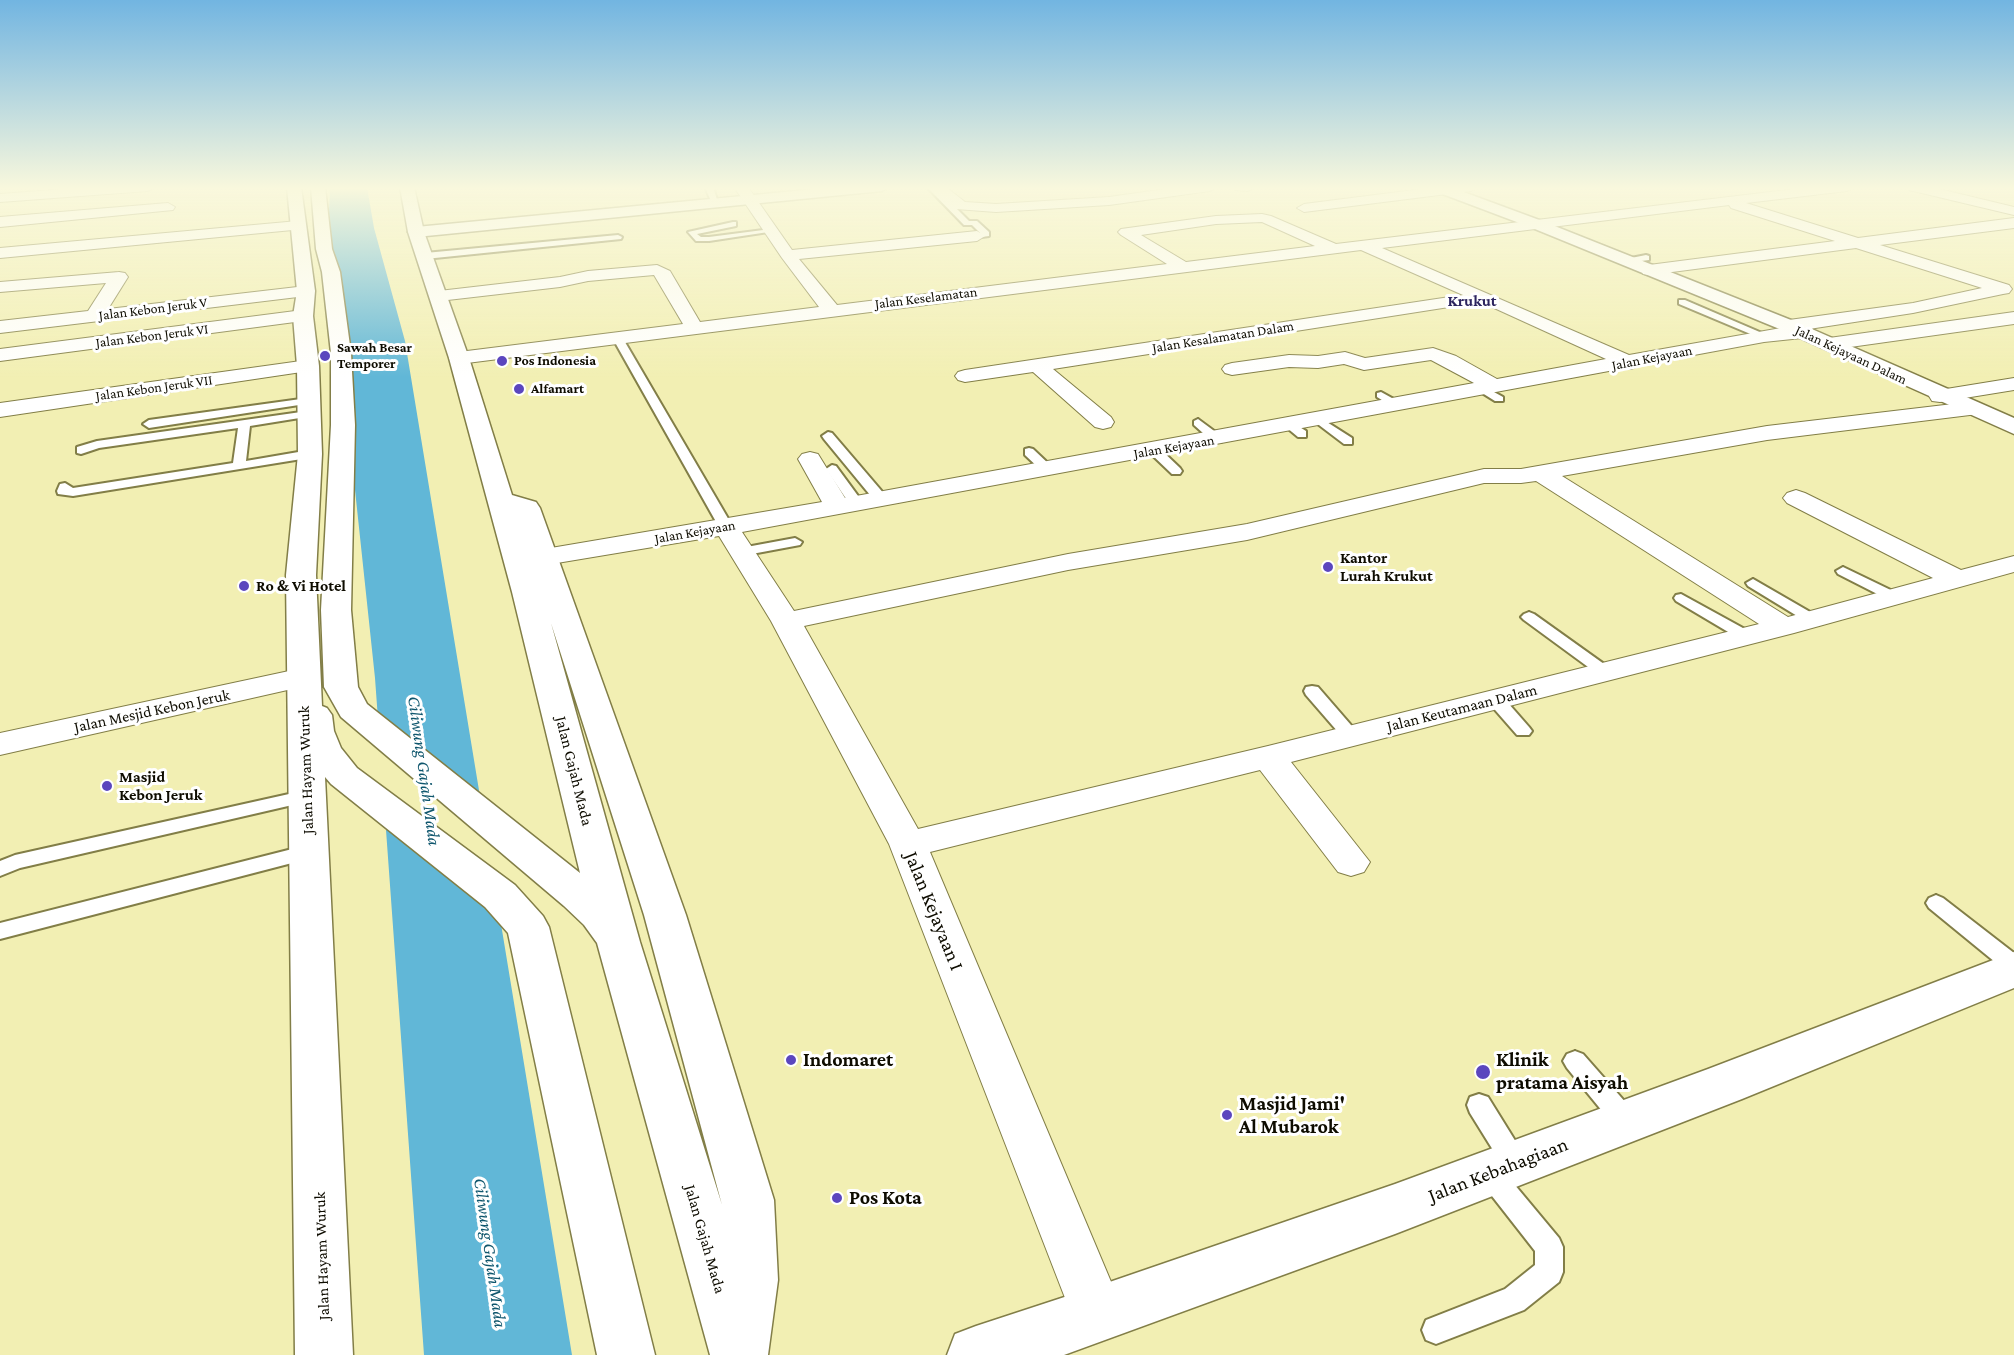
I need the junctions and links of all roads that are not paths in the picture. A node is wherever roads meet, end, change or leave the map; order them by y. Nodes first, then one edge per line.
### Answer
1 (31, 250) edge
2 (301, 250) edge
3 (324, 250) edge
4 (423, 250) edge
5 (484, 250) edge
6 (785, 250) edge
7 (835, 250) edge
8 (1156, 250) edge
9 (1315, 250) edge
10 (1374, 250) edge
11 (1601, 250) edge
12 (1787, 250) edge
13 (1884, 250) edge
14 (0, 253) edge
15 (788, 255) junction
16 (425, 256) junction
17 (1648, 264) junction
18 (1183, 267) junction
19 (0, 287) edge
20 (2008, 288) edge
21 (306, 291) junction
22 (439, 296) junction
23 (1482, 297) junction
24 (1682, 302) dead end
25 (831, 310) junction
26 (94, 316) junction
27 (303, 316) junction
28 (2014, 318) edge
29 (0, 327) edge
30 (694, 327) junction
31 (1796, 329) junction
32 (1764, 336) junction
33 (617, 337) junction
34 (1829, 344) junction
35 (0, 355) edge
36 (459, 358) junction
37 (1631, 363) junction
38 (1037, 365) junction
39 (308, 366) junction
40 (1232, 369) dead end
41 (965, 376) dead end
42 (2014, 384) edge
43 (1493, 392) junction
44 (1940, 396) junction
45 (308, 408) junction
46 (1970, 409) junction
47 (0, 410) edge
48 (1103, 422) dead end
49 (1198, 423) dead end
50 (149, 424) dead end
51 (244, 424) junction
52 (1304, 426) junction
53 (2014, 427) edge
54 (828, 436) dead end
55 (1217, 439) junction
56 (1348, 441) dead end
57 (81, 450) dead end
58 (1154, 450) junction
59 (1029, 452) dead end
60 (310, 454) junction
61 (821, 464) dead end
62 (239, 466) junction
63 (1047, 469) junction
64 (1176, 471) dead end
65 (1541, 473) junction
66 (65, 487) dead end
67 (880, 498) junction
68 (1796, 498) dead end
69 (500, 500) junction
70 (847, 504) junction
71 (734, 540) junction
72 (795, 542) dead end
73 (303, 550) junction
74 (545, 557) junction
75 (2014, 564) edge
76 (1843, 571) dead end
77 (1959, 580) junction
78 (1753, 583) dead end
79 (1681, 598) dead end
80 (1896, 598) junction
81 (1529, 617) dead end
82 (786, 621) junction
83 (1798, 623) junction
84 (1746, 636) junction
85 (1605, 672) junction
86 (322, 682) junction
87 (1312, 691) dead end
88 (1495, 699) junction
89 (1523, 731) dead end
90 (1351, 736) junction
91 (0, 744) edge
92 (1268, 757) junction
93 (307, 796) junction
94 (908, 844) junction
95 (308, 852) junction
96 (1351, 862) dead end
97 (0, 869) edge
98 (1936, 903) dead end
99 (0, 931) edge
100 (618, 942) junction
101 (2014, 967) edge
102 (1575, 1061) dead end
103 (1479, 1105) dead end
104 (1626, 1121) junction
105 (1502, 1168) junction
106 (1098, 1316) junction
107 (1436, 1330) dead end
108 (324, 1355) edge
109 (626, 1355) edge
110 (740, 1355) edge
111 (976, 1355) edge

1 - 14 street
2 - 21 main road, Jalan Hayam Wuruk
3 - 86 main road, Jalan Hayam Wuruk
4 - 16 main road, Jalan Gajah Mada
5 - 16 lane
6 - 15 street
7 - 15 street
8 - 18 street
9 - 18 street, Jalan Keselamatan
10 - 23 street
11 - 17 main road
12 - 17 street
13 - 20 street
15 - 25 street
16 - 22 main road, Jalan Gajah Mada
17 - 31 main road
18 - 25 street, Jalan Keselamatan
19 - 26 street
20 - 31 street, Jalan Kejayaan Dalam
21 - 26 street, Jalan Kebon Jeruk V
21 - 27 main road, Jalan Hayam Wuruk
22 - 30 street
22 - 36 main road, Jalan Gajah Mada
23 - 37 street
23 - 38 street, Jalan Kesalamatan Dalam
24 - 32 lane
25 - 30 street, Jalan Keselamatan
26 - 29 street, Jalan Kebon Jeruk V
27 - 35 street, Jalan Kebon Jeruk VI
27 - 39 main road, Jalan Hayam Wuruk
28 - 34 street
30 - 33 street, Jalan Keselamatan
31 - 32 street, Jalan Kejayaan
31 - 34 main road, Jalan Kejayaan Dalam
32 - 37 street, Jalan Kejayaan
33 - 36 street, Jalan Keselamatan
33 - 71 lane
34 - 44 main road, Jalan Kejayaan Dalam
36 - 69 main road, Jalan Gajah Mada
37 - 43 street, Jalan Kejayaan
38 - 41 street, Jalan Kesalamatan Dalam
38 - 48 street
39 - 45 main road, Jalan Hayam Wuruk
39 - 47 street, Jalan Kebon Jeruk VII
40 - 43 street
42 - 44 street
43 - 52 street, Jalan Kejayaan
44 - 46 main road, Jalan Kejayaan Dalam
45 - 50 lane
45 - 51 lane
45 - 60 main road, Jalan Hayam Wuruk
46 - 53 main road, Jalan Kejayaan Dalam
46 - 65 street
49 - 55 lane
51 - 57 lane
51 - 62 lane
52 - 55 street, Jalan Kejayaan
52 - 56 lane
54 - 67 lane
55 - 58 street, Jalan Kejayaan
58 - 63 street, Jalan Kejayaan
58 - 64 lane
59 - 63 lane
60 - 62 lane
60 - 73 main road, Jalan Hayam Wuruk
61 - 70 street
62 - 66 lane
63 - 67 street, Jalan Kejayaan
65 - 82 street
65 - 83 street
67 - 70 street, Jalan Kejayaan
68 - 77 street
69 - 74 main road
69 - 100 main road, Jalan Gajah Mada
70 - 71 street, Jalan Kejayaan
71 - 72 lane
71 - 74 street, Jalan Kejayaan
71 - 82 street, Jalan Kejayaan I
73 - 86 main road, Jalan Hayam Wuruk
73 - 109 main road
74 - 110 main road
75 - 77 street, Jalan Keutamaan Dalam
76 - 80 lane
77 - 80 street, Jalan Keutamaan Dalam
78 - 83 lane
79 - 84 lane
80 - 83 street, Jalan Keutamaan Dalam
81 - 85 lane
82 - 94 street, Jalan Kejayaan I
83 - 84 street, Jalan Keutamaan Dalam
84 - 85 street, Jalan Keutamaan Dalam
85 - 88 street, Jalan Keutamaan Dalam
86 - 91 street, Jalan Mesjid Kebon Jeruk
86 - 93 main road, Jalan Hayam Wuruk
86 - 100 main road
87 - 90 lane
88 - 89 lane
88 - 90 street, Jalan Keutamaan Dalam
90 - 92 street, Jalan Keutamaan Dalam
92 - 94 street, Jalan Keutamaan Dalam
92 - 96 street
93 - 95 main road, Jalan Hayam Wuruk
93 - 97 lane
94 - 106 street, Jalan Kejayaan I
95 - 99 lane
95 - 108 main road, Jalan Hayam Wuruk
98 - 101 lane
100 - 110 main road, Jalan Gajah Mada
101 - 104 main road, Jalan Kebahagiaan
102 - 104 lane
103 - 105 lane
104 - 105 main road, Jalan Kebahagiaan
105 - 106 main road, Jalan Kebahagiaan
105 - 107 lane
106 - 111 main road, Jalan Kebahagiaan

